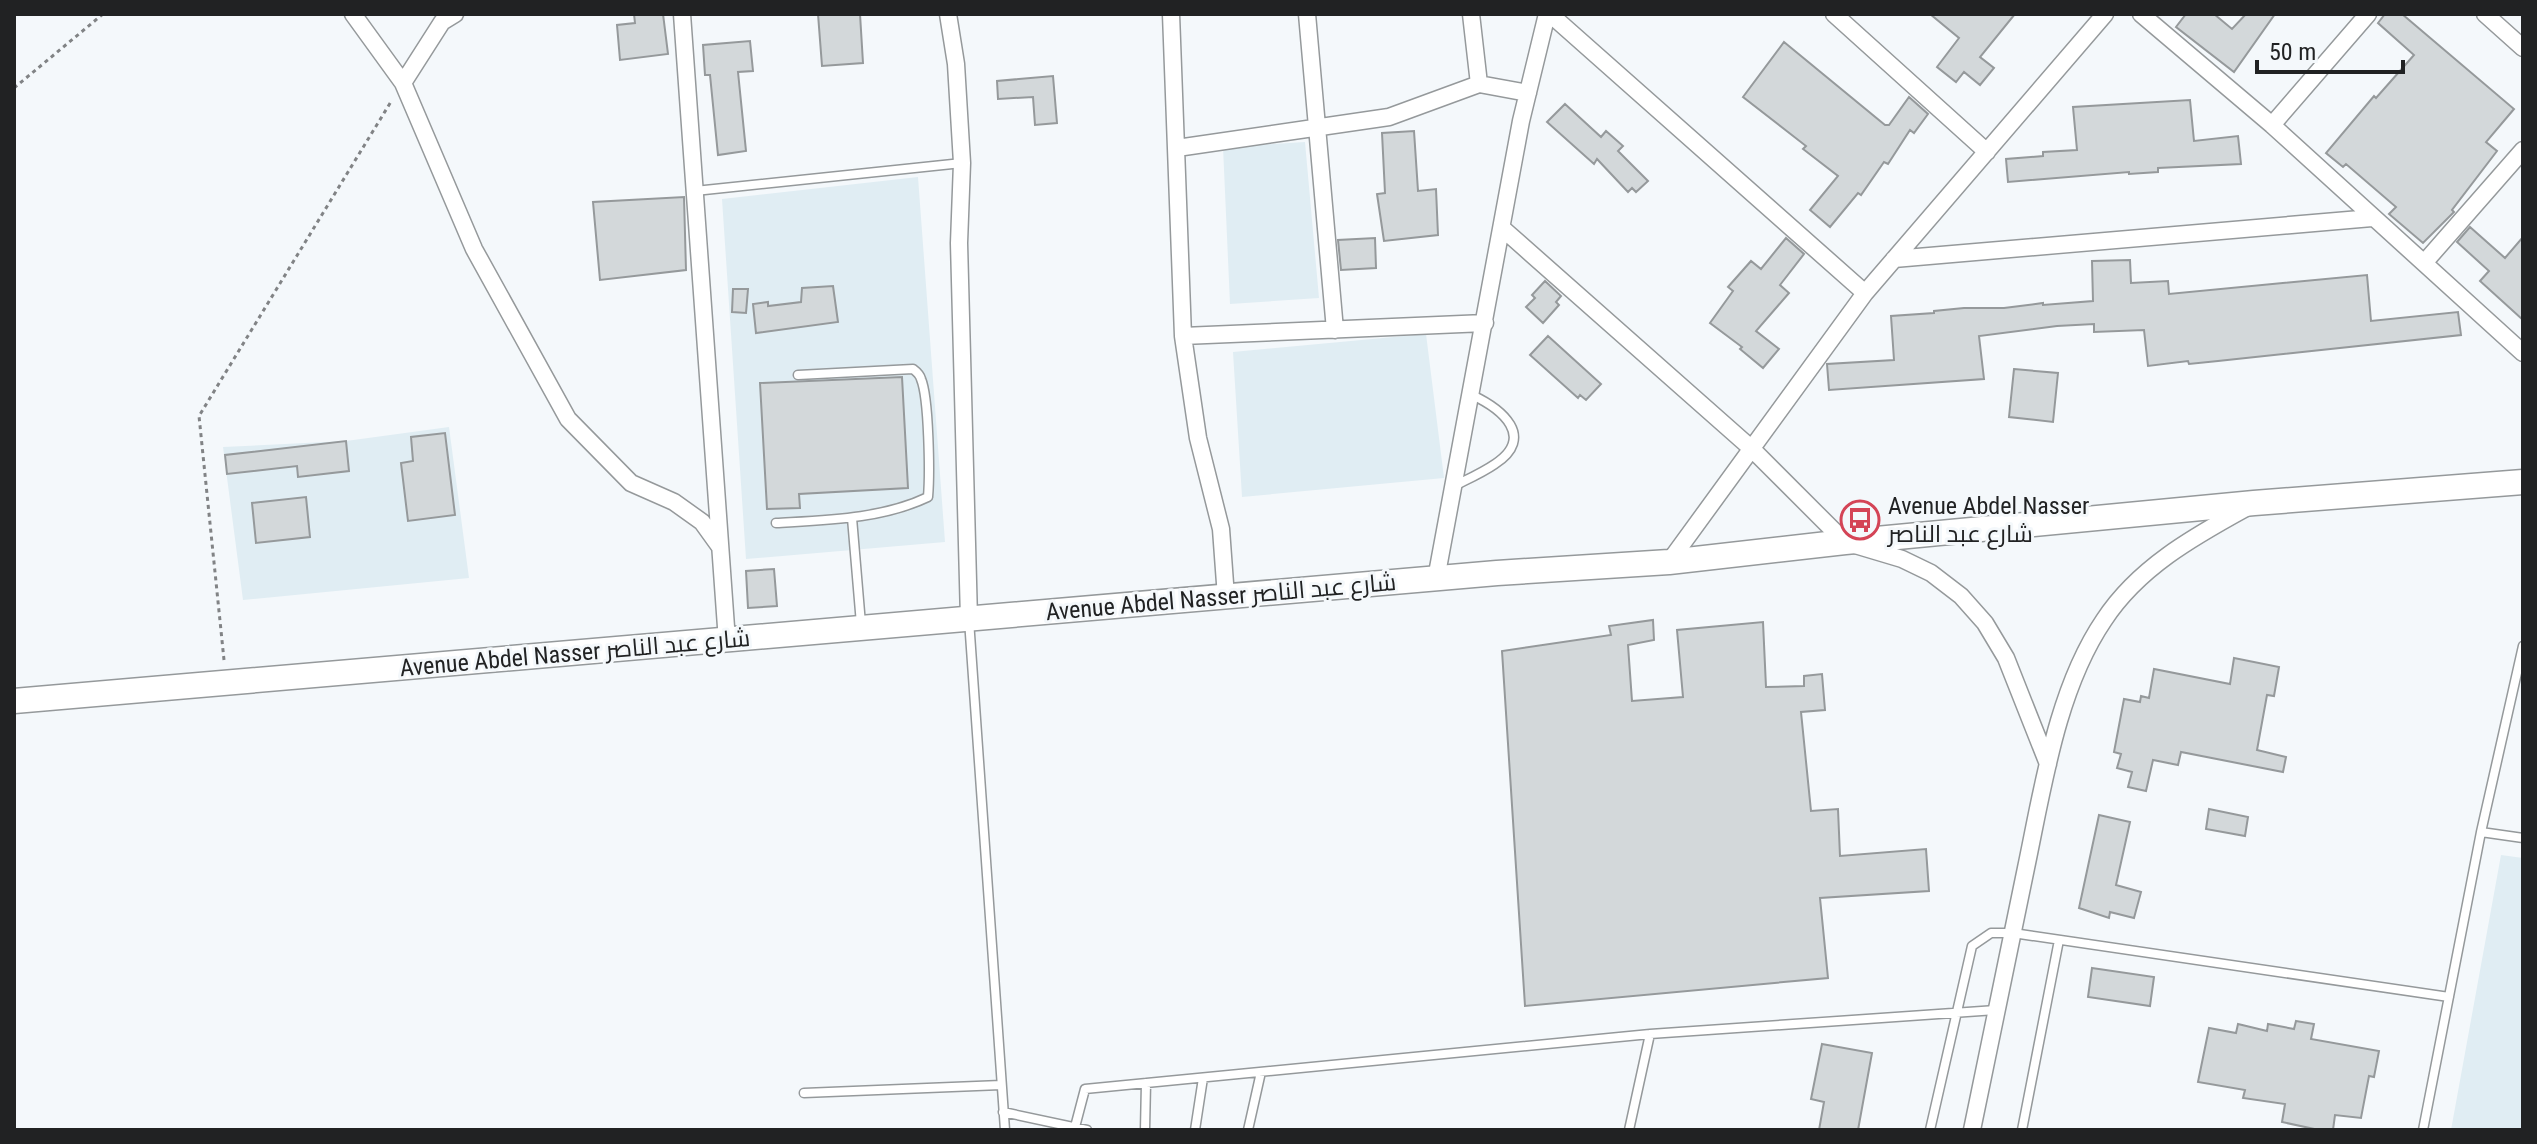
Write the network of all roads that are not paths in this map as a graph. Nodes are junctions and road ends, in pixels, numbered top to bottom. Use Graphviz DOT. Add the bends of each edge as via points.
graph roads {
  1 [pos="353,14"];
  2 [pos="455,14"];
  3 [pos="682,14"];
  4 [pos="948,14"];
  5 [pos="1171,14"];
  6 [pos="1307,14"];
  7 [pos="1471,14"];
  8 [pos="1548,14"];
  9 [pos="1834,14"];
  10 [pos="2105,14"];
  11 [pos="2141,14"];
  12 [pos="2368,14"];
  13 [pos="2485,14"];
  14 [pos="2523,48"];
  15 [pos="403,83"];
  16 [pos="1479,84"];
  17 [pos="1528,93"];
  18 [pos="2272,125"];
  19 [pos="1317,128"];
  20 [pos="1177,148"];
  21 [pos="2523,150"];
  22 [pos="1987,152"];
  23 [pos="962,163"];
  24 [pos="694,191"];
  25 [pos="2372,218"];
  26 [pos="1502,228"];
  27 [pos="1894,259"];
  28 [pos="2424,263"];
  29 [pos="1865,293"];
  30 [pos="1485,323"];
  31 [pos="1335,330"];
  32 [pos="1183,336"];
  33 [pos="2523,353"];
  34 [pos="798,375"];
  35 [pos="1472,395"];
  36 [pos="1752,449"];
  37 [pos="2523,482"];
  38 [pos="1454,486"];
  39 [pos="2254,503"];
  40 [pos="852,518"];
  41 [pos="776,523"];
  42 [pos="1845,542"];
  43 [pos="720,547"];
  44 [pos="1669,562"];
  45 [pos="1436,579"];
  46 [pos="1226,597"];
  47 [pos="969,619"];
  48 [pos="861,629"];
  49 [pos="727,641"];
  50 [pos="2523,646"];
  51 [pos="14,701"];
  52 [pos="2048,764"];
  53 [pos="2481,832"];
  54 [pos="2523,838"];
  55 [pos="2013,933"];
  56 [pos="2059,940"];
  57 [pos="2449,997"];
  58 [pos="1996,1010"];
  59 [pos="1957,1013"];
  60 [pos="1650,1034"];
  61 [pos="1261,1072"];
  62 [pos="1203,1078"];
  63 [pos="1146,1083"];
  64 [pos="1001,1085"];
  65 [pos="804,1093"];
  66 [pos="1003,1112"];
  67 [pos="1075,1127"];
  68 [pos="1005,1130"];
  69 [pos="1087,1130"];
  70 [pos="1145,1130"];
  71 [pos="1195,1130"];
  72 [pos="1248,1130"];
  73 [pos="1629,1130"];
  74 [pos="1930,1130"];
  75 [pos="1972,1130"];
  76 [pos="2022,1130"];
  77 [pos="2423,1130"];
  1 -- 15 [label="street"];
  2 -- 15 [label="street" via="442,22"];
  3 -- 24 [label="street"];
  4 -- 23 [label="street"];
  5 -- 20 [label="street"];
  6 -- 19 [label="street"];
  7 -- 16 [label="street"];
  8 -- 17 [label="street"];
  8 -- 29 [label="street"];
  9 -- 22 [label="street"];
  10 -- 22 [label="street"];
  11 -- 18 [label="street"];
  12 -- 18 [label="street"];
  13 -- 14 [label="street"];
  15 -- 43 [label="street" via="474,249 568,419 631,483 674,502 702,522"];
  16 -- 17 [label="street"];
  16 -- 19 [label="street" via="1389,117"];
  17 -- 26 [label="street"];
  18 -- 25 [label="street"];
  19 -- 20 [label="street"];
  19 -- 31 [label="street"];
  20 -- 32 [label="street"];
  21 -- 28 [label="street"];
  22 -- 27 [label="street"];
  23 -- 24 [label="lane"];
  23 -- 47 [label="street" via="959,243"];
  24 -- 43 [label="street"];
  25 -- 27 [label="street"];
  25 -- 28 [label="street"];
  26 -- 30 [label="street"];
  26 -- 36 [label="street"];
  27 -- 29 [label="street"];
  28 -- 33 [label="street"];
  29 -- 36 [label="street"];
  30 -- 31 [label="street"];
  30 -- 35 [label="street"];
  31 -- 32 [label="street"];
  32 -- 46 [label="street" via="1198,438 1221,529"];
  34 -- 40 [label="lane" via="913,369 921,376 928,497"];
  35 -- 38 [label="street"];
  35 -- 38 [label="lane" via="1501,412 1513,428 1513,441 1495,464"];
  36 -- 42 [label="street"];
  36 -- 44 [label="street"];
  37 -- 39 [label="main road, Avenue Abdel Nasser شارع عبد الناصر"];
  38 -- 45 [label="street"];
  39 -- 42 [label="main road, Avenue Abdel Nasser شارع عبد الناصر"];
  39 -- 52 [label="street" via="2159,561 2111,610 2081,663"];
  40 -- 41 [label="lane"];
  40 -- 48 [label="lane"];
  42 -- 44 [label="main road, Avenue Abdel Nasser شارع عبد الناصر"];
  42 -- 52 [label="street" via="1902,559 1961,596 2006,658"];
  43 -- 49 [label="street"];
  44 -- 45 [label="main road, Avenue Abdel Nasser شارع عبد الناصر"];
  45 -- 46 [label="main road, Avenue Abdel Nasser شارع عبد الناصر"];
  46 -- 47 [label="main road, Avenue Abdel Nasser شارع عبد الناصر"];
  47 -- 48 [label="main road, Avenue Abdel Nasser شارع عبد الناصر"];
  47 -- 64 [label="lane"];
  48 -- 49 [label="main road, Avenue Abdel Nasser شارع عبد الناصر"];
  49 -- 51 [label="main road, Avenue Abdel Nasser شارع عبد الناصر"];
  50 -- 53 [label="lane"];
  52 -- 55 [label="street"];
  53 -- 54 [label="lane"];
  53 -- 57 [label="lane"];
  55 -- 56 [label="lane"];
  55 -- 58 [label="street"];
  55 -- 59 [label="lane" via="1991,933 1972,946"];
  56 -- 57 [label="lane"];
  56 -- 76 [label="lane"];
  57 -- 77 [label="lane"];
  58 -- 59 [label="lane"];
  58 -- 75 [label="street"];
  59 -- 60 [label="lane"];
  59 -- 74 [label="lane"];
  60 -- 61 [label="lane"];
  60 -- 73 [label="lane"];
  61 -- 62 [label="lane"];
  61 -- 72 [label="lane"];
  62 -- 63 [label="lane"];
  62 -- 71 [label="lane"];
  63 -- 67 [label="lane" via="1085,1089"];
  63 -- 70 [label="lane"];
  64 -- 65 [label="lane"];
  64 -- 66 [label="lane"];
  66 -- 67 [label="lane"];
  66 -- 68 [label="lane"];
  67 -- 69 [label="lane"];
}
